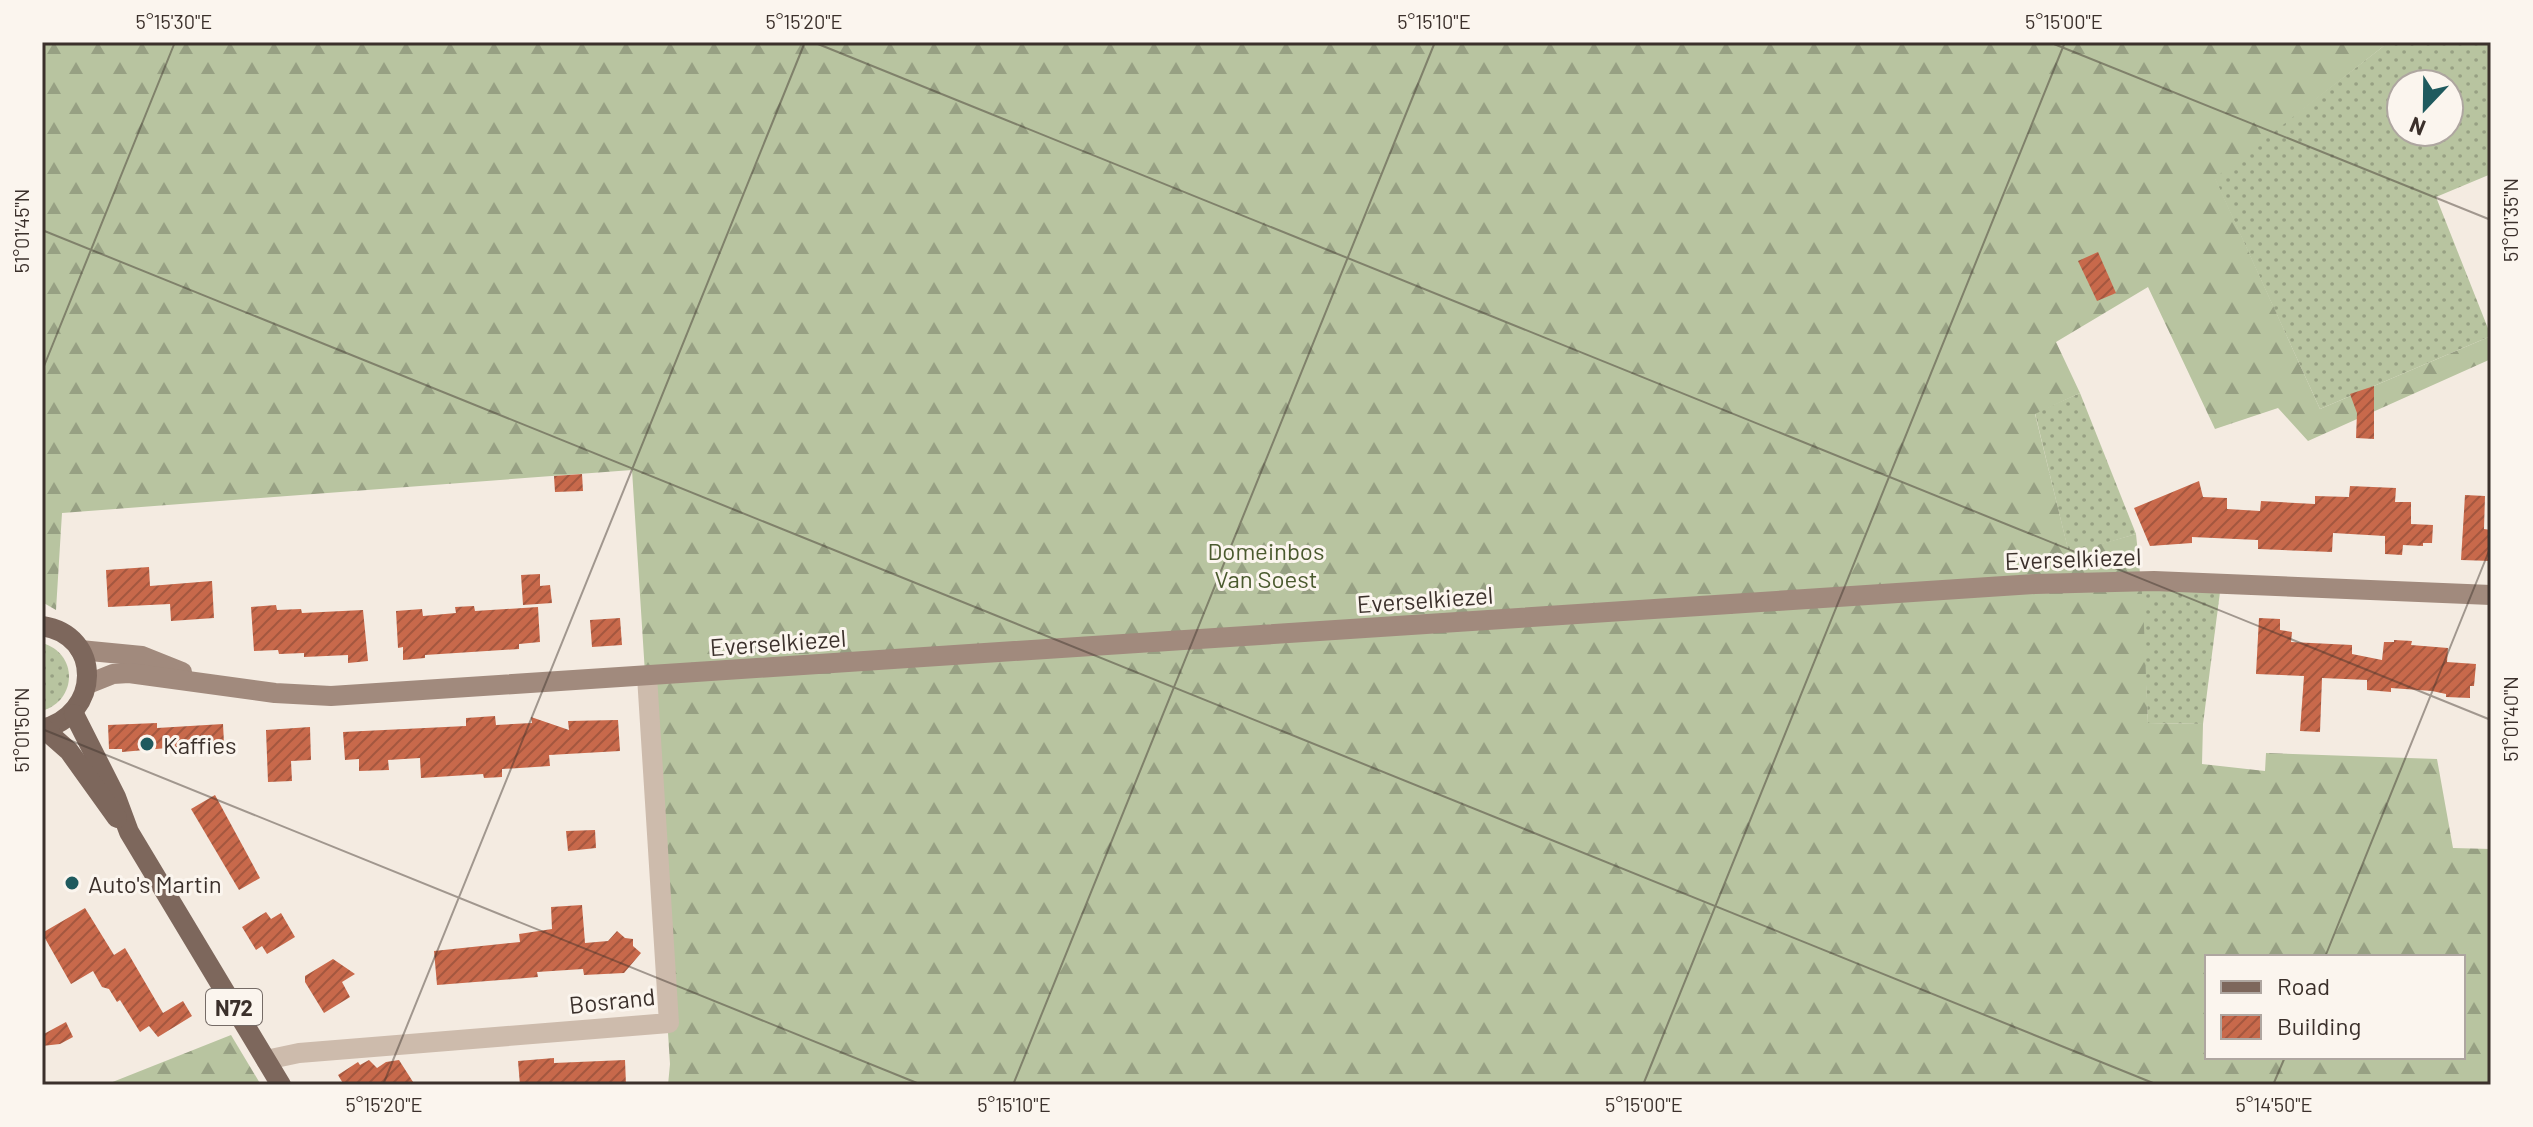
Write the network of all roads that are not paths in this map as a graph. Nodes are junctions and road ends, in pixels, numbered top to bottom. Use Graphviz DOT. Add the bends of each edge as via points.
graph roads {
  1 [pos="2491,595"];
  2 [pos="42,626"];
  3 [pos="80,650"];
  4 [pos="647,676"];
  5 [pos="88,684"];
  6 [pos="220,686"];
  7 [pos="74,714"];
  8 [pos="43,729"];
  9 [pos="129,832"];
  10 [pos="266,1060"];
  11 [pos="281,1085"];
  1 -- 4 [label="street, Everselkiezel" via="2154,581 2035,584"];
  2 -- 3 [label="main road" via="65,634"];
  3 -- 5 [label="main road"];
  3 -- 6 [label="street, Everselkiezel" via="142,656"];
  4 -- 6 [label="street, Everselkiezel" via="331,696"];
  4 -- 10 [label="street, Bosrand" via="669,1023"];
  5 -- 6 [label="street, Everselkiezel" via="129,673"];
  5 -- 7 [label="main road"];
  7 -- 8 [label="main road"];
  7 -- 9 [label="main road, N72"];
  8 -- 9 [label="main road, N72" via="69,751"];
  9 -- 10 [label="main road, N72"];
  10 -- 11 [label="main road, N72"];
}
